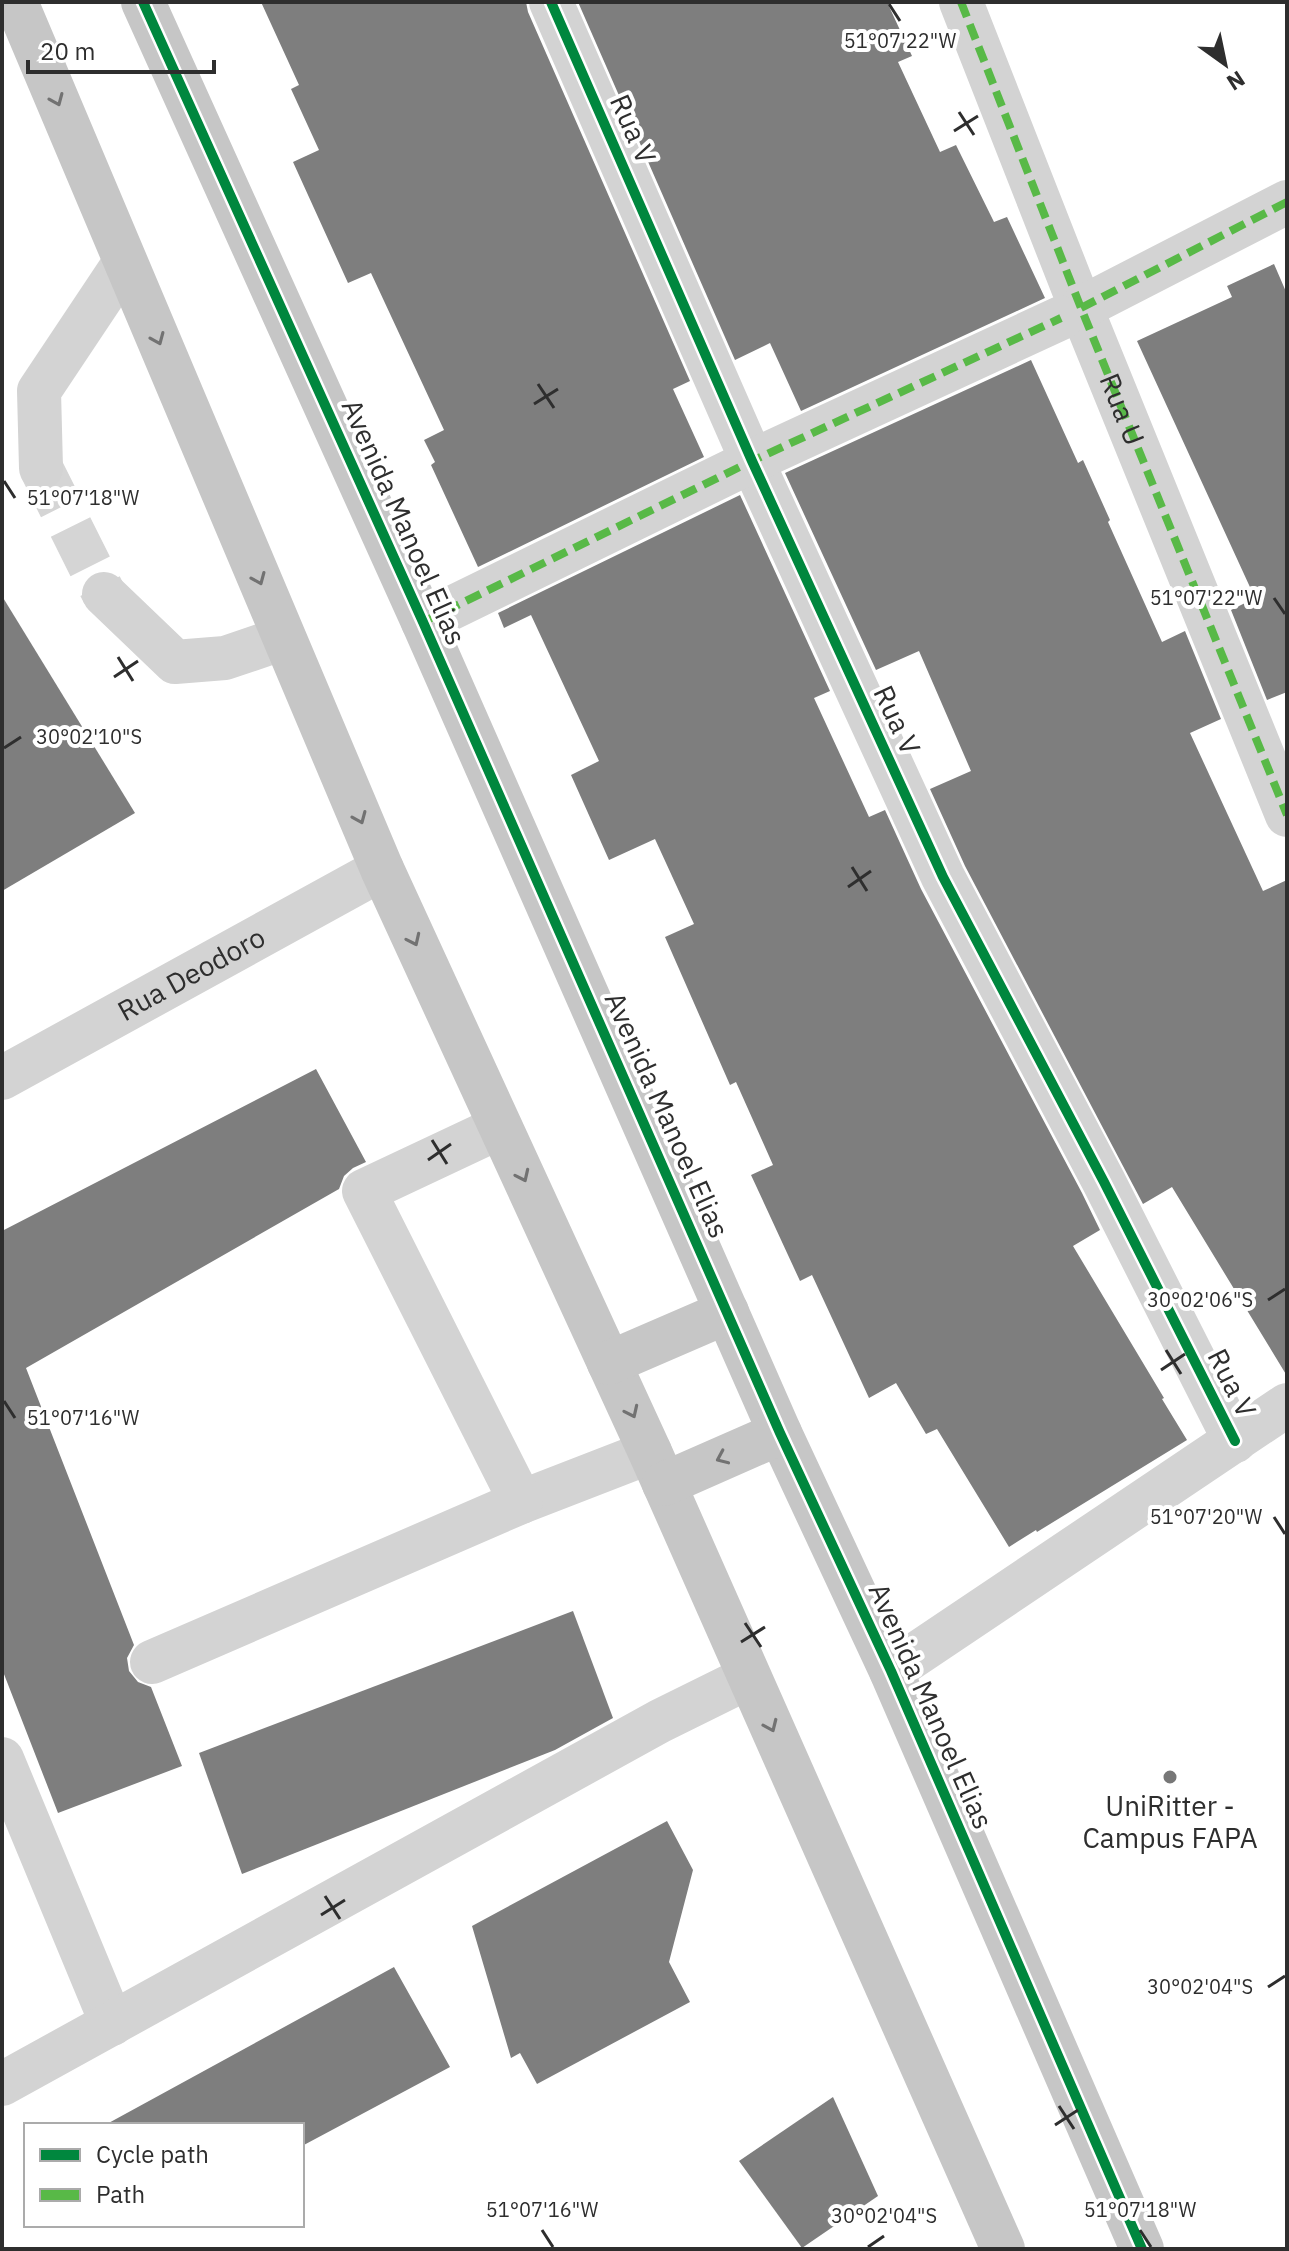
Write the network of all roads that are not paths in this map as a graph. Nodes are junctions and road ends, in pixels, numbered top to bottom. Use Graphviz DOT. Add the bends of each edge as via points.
graph roads {
  1 [pos="16,2"];
  2 [pos="143,2"];
  3 [pos="551,2"];
  4 [pos="961,2"];
  5 [pos="1287,202"];
  6 [pos="125,262"];
  7 [pos="1071,313"];
  8 [pos="752,461"];
  9 [pos="41,468"];
  10 [pos="104,594"];
  11 [pos="423,622"];
  12 [pos="284,638"];
  13 [pos="1287,815"];
  14 [pos="382,869"];
  15 [pos="2,1078"];
  16 [pos="500,1127"];
  17 [pos="727,1312"];
  18 [pos="609,1363"];
  19 [pos="1287,1405"];
  20 [pos="780,1433"];
  21 [pos="1235,1441"];
  22 [pos="657,1468"];
  23 [pos="521,1502"];
  24 [pos="152,1662"];
  25 [pos="891,1671"];
  26 [pos="749,1677"];
  27 [pos="2,1759"];
  28 [pos="112,2024"];
  29 [pos="2,2084"];
  30 [pos="1003,2249"];
  31 [pos="1142,2249"];
  1 -- 6 [label="main road, one-way"];
  2 -- 11 [label="main road, Avenida Manoel Elias"];
  3 -- 8 [label="street, Rua V"];
  4 -- 7 [label="street, Rua U"];
  5 -- 7 [label="street"];
  6 -- 9 [label="street" via="39,391"];
  6 -- 12 [label="main road, one-way"];
  7 -- 8 [label="street"];
  7 -- 13 [label="street, Rua U"];
  8 -- 11 [label="street"];
  8 -- 21 [label="street, Rua V" via="943,877"];
  10 -- 12 [label="street" via="175,662 225,658"];
  11 -- 17 [label="main road, Avenida Manoel Elias"];
  12 -- 14 [label="main road, one-way"];
  14 -- 15 [label="street, Rua Deodoro"];
  14 -- 16 [label="main road, one-way"];
  16 -- 18 [label="main road, one-way"];
  16 -- 23 [label="street" via="364,1191"];
  17 -- 18 [label="main road"];
  17 -- 20 [label="main road, Avenida Manoel Elias"];
  18 -- 22 [label="main road, one-way"];
  19 -- 21 [label="street"];
  20 -- 22 [label="main road, one-way"];
  20 -- 25 [label="main road, Avenida Manoel Elias"];
  21 -- 25 [label="street"];
  22 -- 23 [label="street"];
  22 -- 26 [label="main road"];
  23 -- 24 [label="street"];
  25 -- 31 [label="main road, Avenida Manoel Elias"];
  26 -- 28 [label="street"];
  26 -- 30 [label="main road, one-way"];
  27 -- 28 [label="street"];
  28 -- 29 [label="street"];
}
